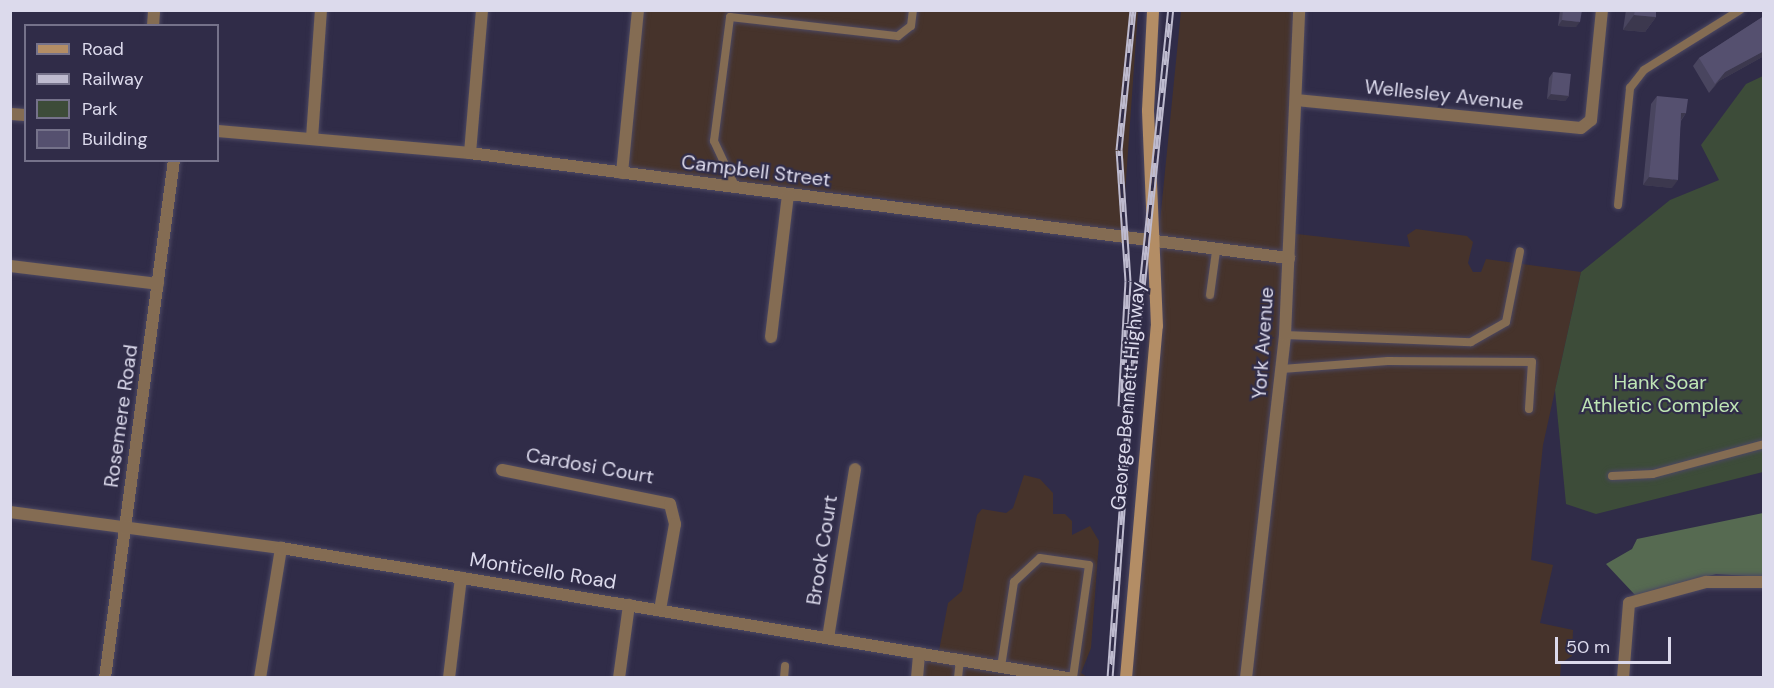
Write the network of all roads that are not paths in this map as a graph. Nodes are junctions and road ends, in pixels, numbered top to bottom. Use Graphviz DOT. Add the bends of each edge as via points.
graph roads {
  1 [pos="321,10"];
  2 [pos="482,10"];
  3 [pos="638,10"];
  4 [pos="913,10"];
  5 [pos="1154,10"];
  6 [pos="1299,10"];
  7 [pos="1602,10"];
  8 [pos="1740,10"];
  9 [pos="1296,100"];
  10 [pos="219,131"];
  11 [pos="312,138"];
  12 [pos="470,153"];
  13 [pos="174,162"];
  14 [pos="622,174"];
  15 [pos="736,188"];
  16 [pos="788,195"];
  17 [pos="1618,205"];
  18 [pos="1156,243"];
  19 [pos="1216,251"];
  20 [pos="1520,251"];
  21 [pos="1289,258"];
  22 [pos="10,266"];
  23 [pos="158,284"];
  24 [pos="1210,295"];
  25 [pos="1285,335"];
  26 [pos="771,337"];
  27 [pos="1282,369"];
  28 [pos="1529,409"];
  29 [pos="1764,444"];
  30 [pos="855,469"];
  31 [pos="502,470"];
  32 [pos="1612,476"];
  33 [pos="10,512"];
  34 [pos="126,527"];
  35 [pos="281,549"];
  36 [pos="461,578"];
  37 [pos="1764,582"];
  38 [pos="629,604"];
  39 [pos="660,610"];
  40 [pos="828,638"];
  41 [pos="919,653"];
  42 [pos="960,660"];
  43 [pos="785,666"];
  44 [pos="1001,666"];
  45 [pos="1066,677"];
  46 [pos="105,678"];
  47 [pos="260,678"];
  48 [pos="449,678"];
  49 [pos="619,678"];
  50 [pos="784,678"];
  51 [pos="916,678"];
  52 [pos="958,678"];
  53 [pos="1126,678"];
  54 [pos="1246,678"];
  55 [pos="1623,678"];
  1 -- 11 [label="street"];
  2 -- 12 [label="street"];
  3 -- 14 [label="street"];
  4 -- 15 [label="lane" via="910,26 898,36 730,17 714,141"];
  5 -- 18 [label="main road, George Bennett Highway" via="1148,110"];
  6 -- 9 [label="street, York Avenue"];
  7 -- 9 [label="street, Wellesley Avenue" via="1587,125 1573,128"];
  8 -- 17 [label="lane" via="1644,70 1630,88"];
  9 -- 21 [label="street, York Avenue"];
  10 -- 11 [label="street, Campbell Street"];
  11 -- 12 [label="street, Campbell Street"];
  12 -- 14 [label="street, Campbell Street"];
  13 -- 23 [label="street, Rosemere Road"];
  14 -- 15 [label="street, Campbell Street"];
  15 -- 16 [label="street, Campbell Street"];
  16 -- 18 [label="street, Campbell Street"];
  16 -- 26 [label="street"];
  18 -- 19 [label="street, Campbell Street"];
  18 -- 53 [label="main road, George Bennett Highway" via="1155,346"];
  19 -- 21 [label="street, Campbell Street"];
  19 -- 24 [label="lane"];
  20 -- 25 [label="lane" via="1506,322 1471,342"];
  21 -- 25 [label="street, York Avenue"];
  22 -- 23 [label="street"];
  23 -- 34 [label="street, Rosemere Road"];
  25 -- 27 [label="street, York Avenue"];
  27 -- 28 [label="lane" via="1389,361 1533,362"];
  27 -- 54 [label="street, York Avenue"];
  29 -- 32 [label="lane" via="1653,474"];
  30 -- 40 [label="street, Brook Court"];
  31 -- 39 [label="street, Cardosi Court" via="670,504 675,524"];
  33 -- 34 [label="street, Monticello Road"];
  34 -- 35 [label="street, Monticello Road"];
  34 -- 46 [label="street, Rosemere Road"];
  35 -- 36 [label="street, Monticello Road"];
  35 -- 47 [label="street"];
  36 -- 38 [label="street, Monticello Road"];
  36 -- 48 [label="street"];
  37 -- 55 [label="street" via="1706,582 1629,603"];
  38 -- 39 [label="street, Monticello Road"];
  38 -- 49 [label="street"];
  39 -- 40 [label="street, Monticello Road"];
  40 -- 41 [label="street, Monticello Road"];
  41 -- 42 [label="street, Monticello Road"];
  41 -- 51 [label="street"];
  42 -- 44 [label="street, Monticello Road"];
  42 -- 52 [label="lane"];
  43 -- 50 [label="lane"];
  44 -- 45 [label="street, Monticello Road"];
  44 -- 45 [label="lane" via="1014,582 1040,558 1089,565"];
}
